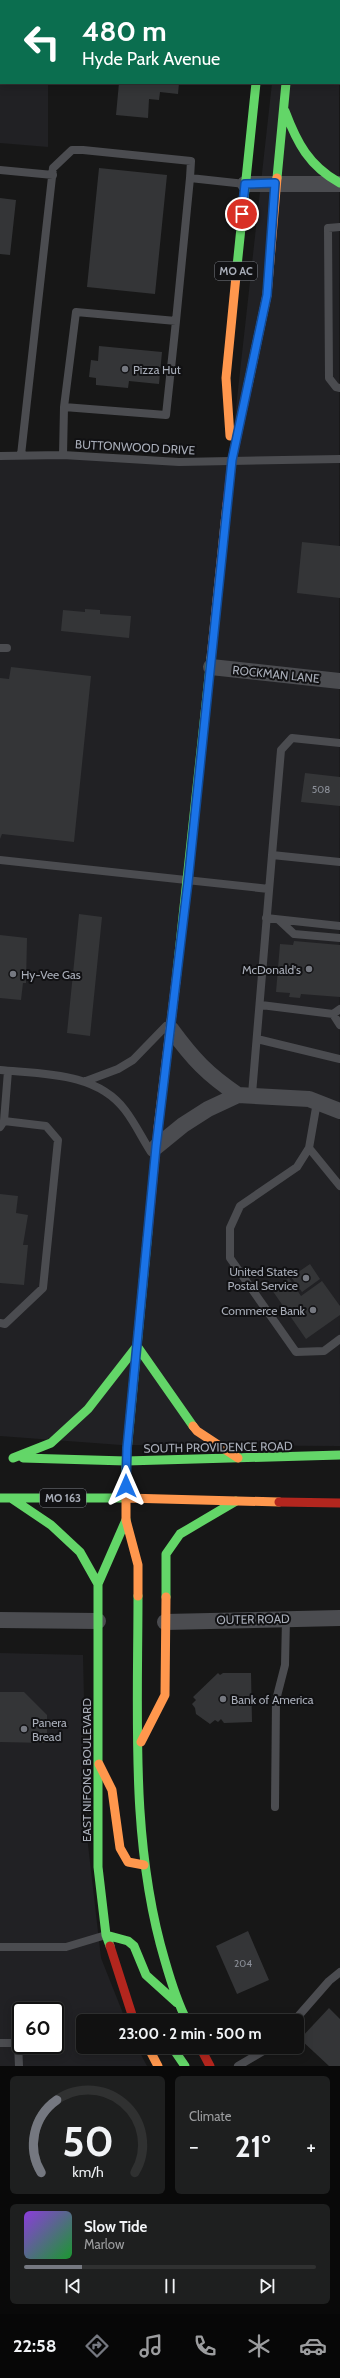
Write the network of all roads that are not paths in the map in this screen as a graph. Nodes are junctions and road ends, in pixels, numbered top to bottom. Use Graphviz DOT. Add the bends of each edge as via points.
graph roads {
  1 [pos="256,84"];
  2 [pos="286,84"];
  3 [pos="283,107"];
  4 [pos="0,170"];
  5 [pos="52,175"];
  6 [pos="190,178"];
  7 [pos="275,183"];
  8 [pos="340,183"];
  9 [pos="245,184"];
  10 [pos="340,227"];
  11 [pos="176,321"];
  12 [pos="340,388"];
  13 [pos="64,407"];
  14 [pos="63,455"];
  15 [pos="0,456"];
  16 [pos="22,456"];
  17 [pos="340,459"];
  18 [pos="232,460"];
  19 [pos="211,667"];
  20 [pos="340,681"];
  21 [pos="340,743"];
  22 [pos="272,855"];
  23 [pos="0,860"];
  24 [pos="340,862"];
  25 [pos="188,882"];
  26 [pos="269,889"];
  27 [pos="266,918"];
  28 [pos="279,920"];
  29 [pos="340,926"];
  30 [pos="340,938"];
  31 [pos="260,1005"];
  32 [pos="340,1009"];
  33 [pos="333,1014"];
  34 [pos="171,1024"];
  35 [pos="340,1025"];
  36 [pos="256,1039"];
  37 [pos="340,1059"];
  38 [pos="4,1070"];
  39 [pos="86,1081"];
  40 [pos="245,1094"];
  41 [pos="317,1102"];
  42 [pos="340,1111"];
  43 [pos="2,1124"];
  44 [pos="309,1148"];
  45 [pos="156,1153"];
  46 [pos="340,1186"];
  47 [pos="0,1323"];
  48 [pos="340,1339"];
  49 [pos="137,1346"];
  50 [pos="340,1456"];
  51 [pos="0,1458"];
  52 [pos="13,1458"];
  53 [pos="238,1458"];
  54 [pos="126,1461"];
  55 [pos="0,1498"];
  56 [pos="11,1498"];
  57 [pos="126,1498"];
  58 [pos="238,1501"];
  59 [pos="340,1503"];
  60 [pos="126,1520"];
  61 [pos="98,1584"];
  62 [pos="340,1618"];
  63 [pos="286,1619"];
  64 [pos="0,1620"];
  65 [pos="98,1621"];
  66 [pos="165,1622"];
  67 [pos="138,1747"];
  68 [pos="97,1760"];
  69 [pos="274,1807"];
  70 [pos="144,1865"];
  71 [pos="106,1935"];
  72 [pos="0,1947"];
  73 [pos="340,1972"];
  74 [pos="178,2004"];
  75 [pos="131,2014"];
  76 [pos="183,2014"];
  77 [pos="300,2014"];
  78 [pos="0,2043"];
  79 [pos="152,2054"];
  80 [pos="177,2054"];
  81 [pos="204,2054"];
  82 [pos="258,2054"];
  83 [pos="19,2066"];
  84 [pos="158,2066"];
  85 [pos="185,2066"];
  86 [pos="210,2066"];
  87 [pos="238,2066"];
  1 -- 9 [label="main road, EAST NIFONG BOULEVARD / MO AC"];
  2 -- 3 [label="main road, EAST NIFONG BOULEVARD / MO AC"];
  3 -- 7 [label="main road, EAST NIFONG BOULEVARD / MO AC"];
  3 -- 8 [label="main road" via="303,154 324,175"];
  4 -- 5 [label="lane"];
  5 -- 6 [label="lane" via="53,168 72,150 83,150 191,161"];
  5 -- 16 [label="lane"];
  6 -- 9 [label="lane"];
  6 -- 11 [label="lane"];
  7 -- 8 [label="street"];
  7 -- 9 [label="street"];
  7 -- 18 [label="main road, EAST NIFONG BOULEVARD / MO AC" via="267,295"];
  9 -- 18 [label="main road, EAST NIFONG BOULEVARD / MO AC" via="226,378"];
  10 -- 12 [label="lane" via="328,228 328,235 329,378"];
  11 -- 13 [label="lane" via="76,312"];
  11 -- 13 [label="lane" via="166,415"];
  13 -- 14 [label="lane"];
  14 -- 16 [label="lane, BUTTONWOOD DRIVE"];
  14 -- 18 [label="lane, BUTTONWOOD DRIVE" via="179,462"];
  15 -- 16 [label="lane, BUTTONWOOD DRIVE"];
  17 -- 18 [label="lane, BUTTONWOOD DRIVE"];
  18 -- 19 [label="main road, EAST NIFONG BOULEVARD / MO AC"];
  19 -- 20 [label="street, ROCKMAN LANE"];
  19 -- 25 [label="main road, EAST NIFONG BOULEVARD / MO AC"];
  21 -- 22 [label="lane" via="292,738 281,750"];
  22 -- 24 [label="lane"];
  22 -- 26 [label="lane"];
  23 -- 25 [label="lane"];
  25 -- 26 [label="lane"];
  25 -- 34 [label="main road, EAST NIFONG BOULEVARD / MO AC"];
  26 -- 27 [label="lane"];
  27 -- 28 [label="lane"];
  27 -- 31 [label="lane"];
  28 -- 29 [label="lane"];
  28 -- 30 [label="lane" via="294,934"];
  31 -- 33 [label="lane"];
  31 -- 36 [label="lane"];
  32 -- 33 [label="lane"];
  33 -- 35 [label="lane"];
  34 -- 39 [label="lane" via="133,1060 118,1069"];
  34 -- 40 [label="street" via="196,1062 213,1078"];
  34 -- 45 [label="main road, EAST NIFONG BOULEVARD / MO AC"];
  36 -- 37 [label="lane"];
  36 -- 40 [label="lane"];
  38 -- 39 [label="lane" via="51,1074"];
  38 -- 43 [label="lane"];
  39 -- 45 [label="lane" via="124,1109"];
  40 -- 41 [label="street" via="309,1099"];
  40 -- 45 [label="street" via="208,1109 183,1125"];
  41 -- 42 [label="street"];
  41 -- 44 [label="lane"];
  43 -- 47 [label="lane" via="46,1126 58,1140 43,1288 5,1324"];
  44 -- 46 [label="lane"];
  44 -- 48 [label="lane" via="298,1167 240,1206 230,1228 230,1258 296,1352 324,1351"];
  45 -- 49 [label="main road, EAST NIFONG BOULEVARD / MO AC"];
  49 -- 52 [label="main road" via="88,1409 51,1443"];
  49 -- 53 [label="main road" via="197,1431"];
  49 -- 54 [label="main road, EAST NIFONG BOULEVARD / MO AC"];
  50 -- 53 [label="main road, SOUTH PROVIDENCE ROAD"];
  51 -- 52 [label="main road, SOUTH PROVIDENCE ROAD"];
  52 -- 54 [label="main road, SOUTH PROVIDENCE ROAD"];
  53 -- 54 [label="main road, SOUTH PROVIDENCE ROAD"];
  54 -- 57 [label="main road, EAST NIFONG BOULEVARD / MO AC"];
  55 -- 56 [label="main road, MO 163"];
  56 -- 57 [label="main road, MO 163"];
  56 -- 61 [label="main road" via="51,1525 80,1552"];
  57 -- 58 [label="main road, MO 163"];
  57 -- 60 [label="main road, EAST NIFONG BOULEVARD"];
  58 -- 59 [label="main road, MO 163"];
  58 -- 66 [label="main road" via="180,1534 166,1554"];
  60 -- 61 [label="main road, EAST NIFONG BOULEVARD"];
  60 -- 67 [label="main road, EAST NIFONG BOULEVARD" via="138,1565"];
  61 -- 65 [label="main road, EAST NIFONG BOULEVARD"];
  62 -- 63 [label="street, OUTER ROAD"];
  63 -- 66 [label="street, OUTER ROAD"];
  63 -- 69 [label="lane" via="285,1665 276,1700"];
  64 -- 65 [label="street"];
  65 -- 68 [label="main road, EAST NIFONG BOULEVARD"];
  66 -- 67 [label="main road" via="165,1695"];
  67 -- 70 [label="main road, EAST NIFONG BOULEVARD"];
  68 -- 70 [label="main road" via="112,1790 120,1848 124,1857 128,1862"];
  68 -- 71 [label="main road, EAST NIFONG BOULEVARD" via="98,1867"];
  70 -- 74 [label="main road, EAST NIFONG BOULEVARD" via="155,1928"];
  71 -- 72 [label="lane" via="66,1947"];
  71 -- 74 [label="main road" via="128,1941 134,1946 146,1975"];
  71 -- 75 [label="main road, EAST NIFONG BOULEVARD"];
  73 -- 77 [label="lane"];
  74 -- 76 [label="main road, EAST NIFONG BOULEVARD"];
  78 -- 83 [label="lane" via="18,2043"];
  79 -- 84 [label="main road"];
  80 -- 85 [label="main road"];
  81 -- 86 [label="main road"];
  82 -- 87 [label="lane"];
}
